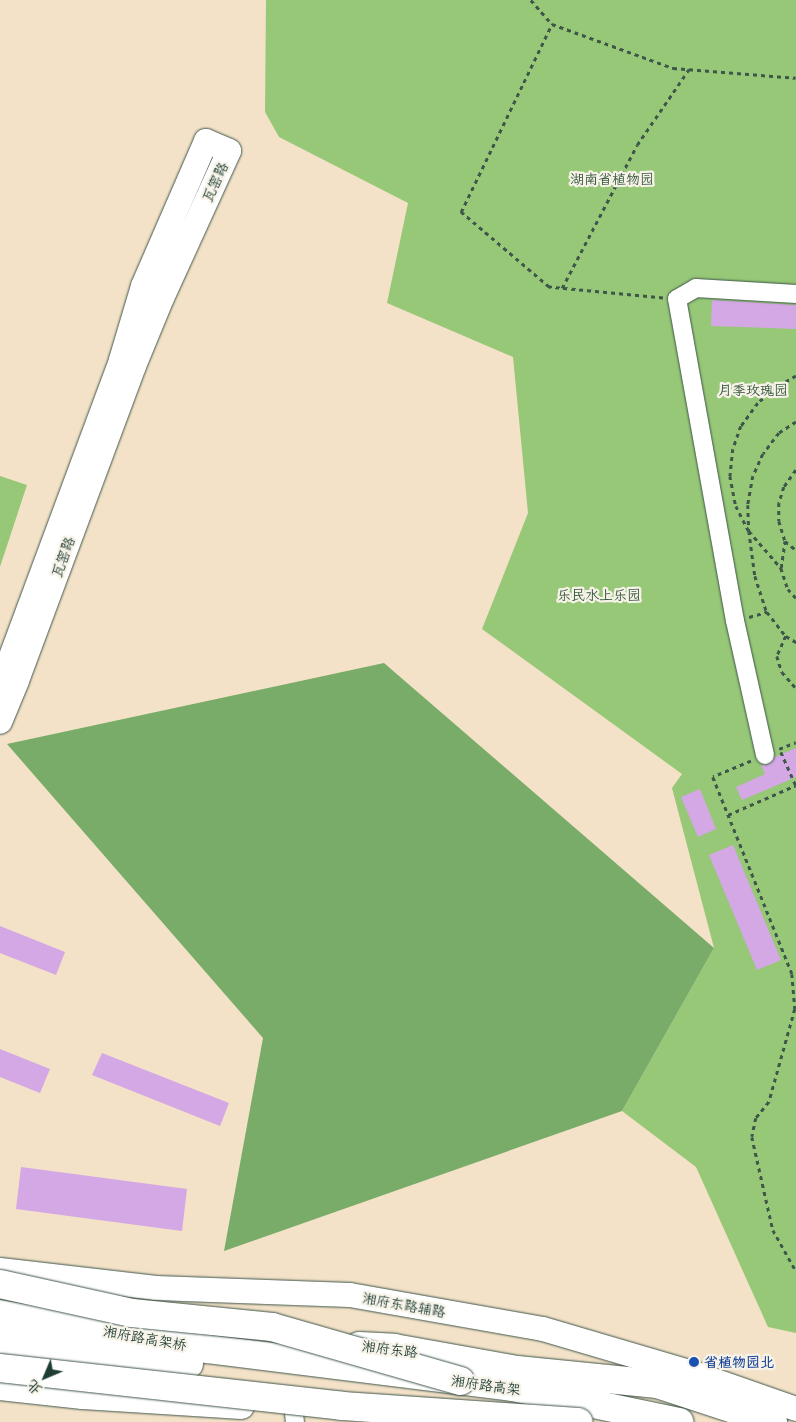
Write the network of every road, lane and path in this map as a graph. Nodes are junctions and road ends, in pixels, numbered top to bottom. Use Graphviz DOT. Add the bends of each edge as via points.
graph roads {
  1 [pos="531,0"];
  2 [pos="552,24"];
  3 [pos="689,69"];
  4 [pos="796,78"];
  5 [pos="561,288"];
  6 [pos="796,294"];
  7 [pos="677,299"];
  8 [pos="796,376"];
  9 [pos="796,422"];
  10 [pos="796,470"];
  11 [pos="749,532"];
  12 [pos="785,541"];
  13 [pos="796,550"];
  14 [pos="781,568"];
  15 [pos="796,598"];
  16 [pos="786,636"];
  17 [pos="796,642"];
  18 [pos="0,686"];
  19 [pos="796,688"];
  20 [pos="0,722"];
  21 [pos="796,742"];
  22 [pos="773,752"];
  23 [pos="796,785"];
  24 [pos="728,815"];
  25 [pos="0,1270"];
  26 [pos="796,1271"];
  27 [pos="0,1284"];
  28 [pos="0,1304"];
  29 [pos="0,1314"];
  30 [pos="0,1340"];
  31 [pos="0,1354"];
  32 [pos="0,1368"];
  33 [pos="287,1368"];
  34 [pos="460,1381"];
  35 [pos="0,1388"];
  36 [pos="244,1407"];
  37 [pos="796,1409"];
  38 [pos="295,1417"];
  39 [pos="379,1422"];
  40 [pos="578,1422"];
  41 [pos="584,1422"];
  42 [pos="679,1422"];
  43 [pos="774,1422"];
  1 -- 2 [label="path"];
  2 -- 3 [label="path" via="674,68"];
  2 -- 5 [label="path" via="461,212 549,287"];
  3 -- 4 [label="path"];
  3 -- 5 [label="path" via="637,145"];
  5 -- 7 [label="path"];
  6 -- 7 [label="street" via="696,288"];
  7 -- 22 [label="street" via="735,621"];
  8 -- 11 [label="path" via="758,402 741,426 733,449 730,476 736,506"];
  9 -- 11 [label="path" via="779,433 763,454 753,476 748,505"];
  10 -- 12 [label="path" via="784,487 779,503 779,521"];
  11 -- 14 [label="path"];
  11 -- 16 [label="path" via="755,576 767,612"];
  12 -- 13 [label="path"];
  12 -- 14 [label="path"];
  14 -- 15 [label="path" via="788,589"];
  16 -- 17 [label="path"];
  16 -- 19 [label="path" via="777,656 782,672"];
  18 -- 20 [label="main road, 瓦窑路" via="121,360 143,286 206,141 229,151 141,350"];
  21 -- 22 [label="path"];
  22 -- 23 [label="path"];
  22 -- 24 [label="path" via="712,777"];
  23 -- 24 [label="path"];
  24 -- 26 [label="path" via="792,974 795,1009 769,1102 756,1118 752,1137 773,1230"];
  25 -- 37 [label="main road, 湘府东路辅路" via="156,1288 369,1298 543,1329 698,1375"];
  27 -- 34 [label="main road, bridge" via="132,1312 272,1327"];
  28 -- 43 [label="main road, 湘府东路" via="120,1323 272,1340 394,1348 517,1370 657,1384"];
  29 -- 33 [label="main road, 湘府路高架桥" via="208,1349"];
  30 -- 33 [label="main road, 湘府路高架桥"];
  31 -- 36 [label="main road" via="187,1380"];
  32 -- 40 [label="main road, bridge" via="342,1406"];
  33 -- 34 [label="main road, 湘府路高架, bridge"];
  33 -- 41 [label="main road, 湘府路高架, bridge" via="461,1397"];
  34 -- 42 [label="main road, 湘府路高架" via="512,1388"];
  35 -- 36 [label="main road" via="83,1397"];
  36 -- 38 [label="main road"];
  38 -- 39 [label="main road"];
}
